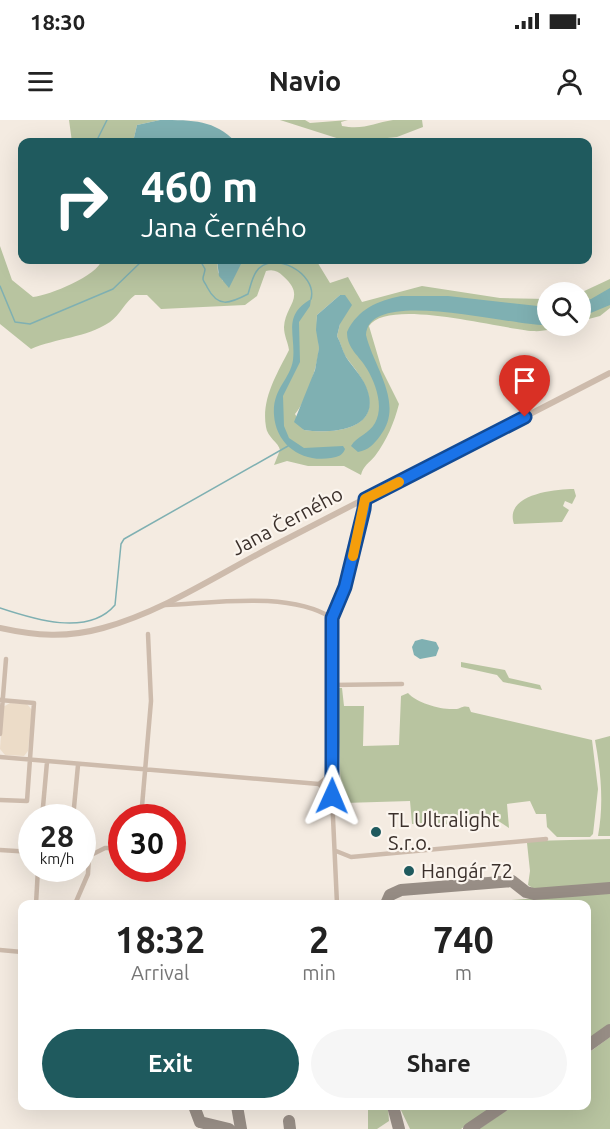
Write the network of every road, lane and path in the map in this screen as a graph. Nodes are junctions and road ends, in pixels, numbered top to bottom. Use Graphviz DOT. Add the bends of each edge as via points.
graph roads {
  1 [pos="610,374"];
  2 [pos="365,499"];
  3 [pos="159,605"];
  4 [pos="332,618"];
  5 [pos="0,628"];
  6 [pos="148,634"];
  7 [pos="6,659"];
  8 [pos="402,684"];
  9 [pos="332,685"];
  10 [pos="1,701"];
  11 [pos="0,734"];
  12 [pos="0,757"];
  13 [pos="31,760"];
  14 [pos="47,762"];
  15 [pos="78,765"];
  16 [pos="146,771"];
  17 [pos="332,773"];
  18 [pos="319,784"];
  19 [pos="332,796"];
  20 [pos="0,800"];
  21 [pos="43,804"];
  22 [pos="74,804"];
  23 [pos="142,804"];
  24 [pos="546,840"];
  25 [pos="108,848"];
  26 [pos="0,850"];
  27 [pos="18,851"];
  28 [pos="336,851"];
  29 [pos="37,882"];
  30 [pos="36,900"];
  31 [pos="77,900"];
  32 [pos="337,900"];
  33 [pos="0,950"];
  34 [pos="18,952"];
  1 -- 2 [label="street, Jana Černého"];
  2 -- 3 [label="street, Jana Černého"];
  2 -- 4 [label="street" via="345,587"];
  3 -- 4 [label="street" via="254,601 318,609"];
  3 -- 5 [label="street, Jana Černého" via="117,624 71,634 40,636"];
  4 -- 9 [label="street"];
  6 -- 16 [label="street" via="151,701"];
  7 -- 10 [label="street"];
  8 -- 9 [label="street"];
  9 -- 17 [label="street"];
  10 -- 11 [label="street"];
  10 -- 13 [label="street" via="34,703"];
  12 -- 13 [label="street"];
  13 -- 14 [label="street"];
  13 -- 20 [label="street" via="27,801"];
  14 -- 15 [label="street"];
  14 -- 21 [label="street"];
  15 -- 16 [label="street"];
  15 -- 22 [label="street"];
  16 -- 18 [label="street"];
  16 -- 23 [label="street"];
  17 -- 18 [label="street"];
  17 -- 19 [label="street"];
  18 -- 19 [label="street"];
  19 -- 28 [label="street"];
  24 -- 28 [label="street" via="351,857"];
  25 -- 31 [label="street" via="89,856 88,874"];
  26 -- 27 [label="street"];
  28 -- 32 [label="street"];
  29 -- 30 [label="street"];
  33 -- 34 [label="street"];
}
